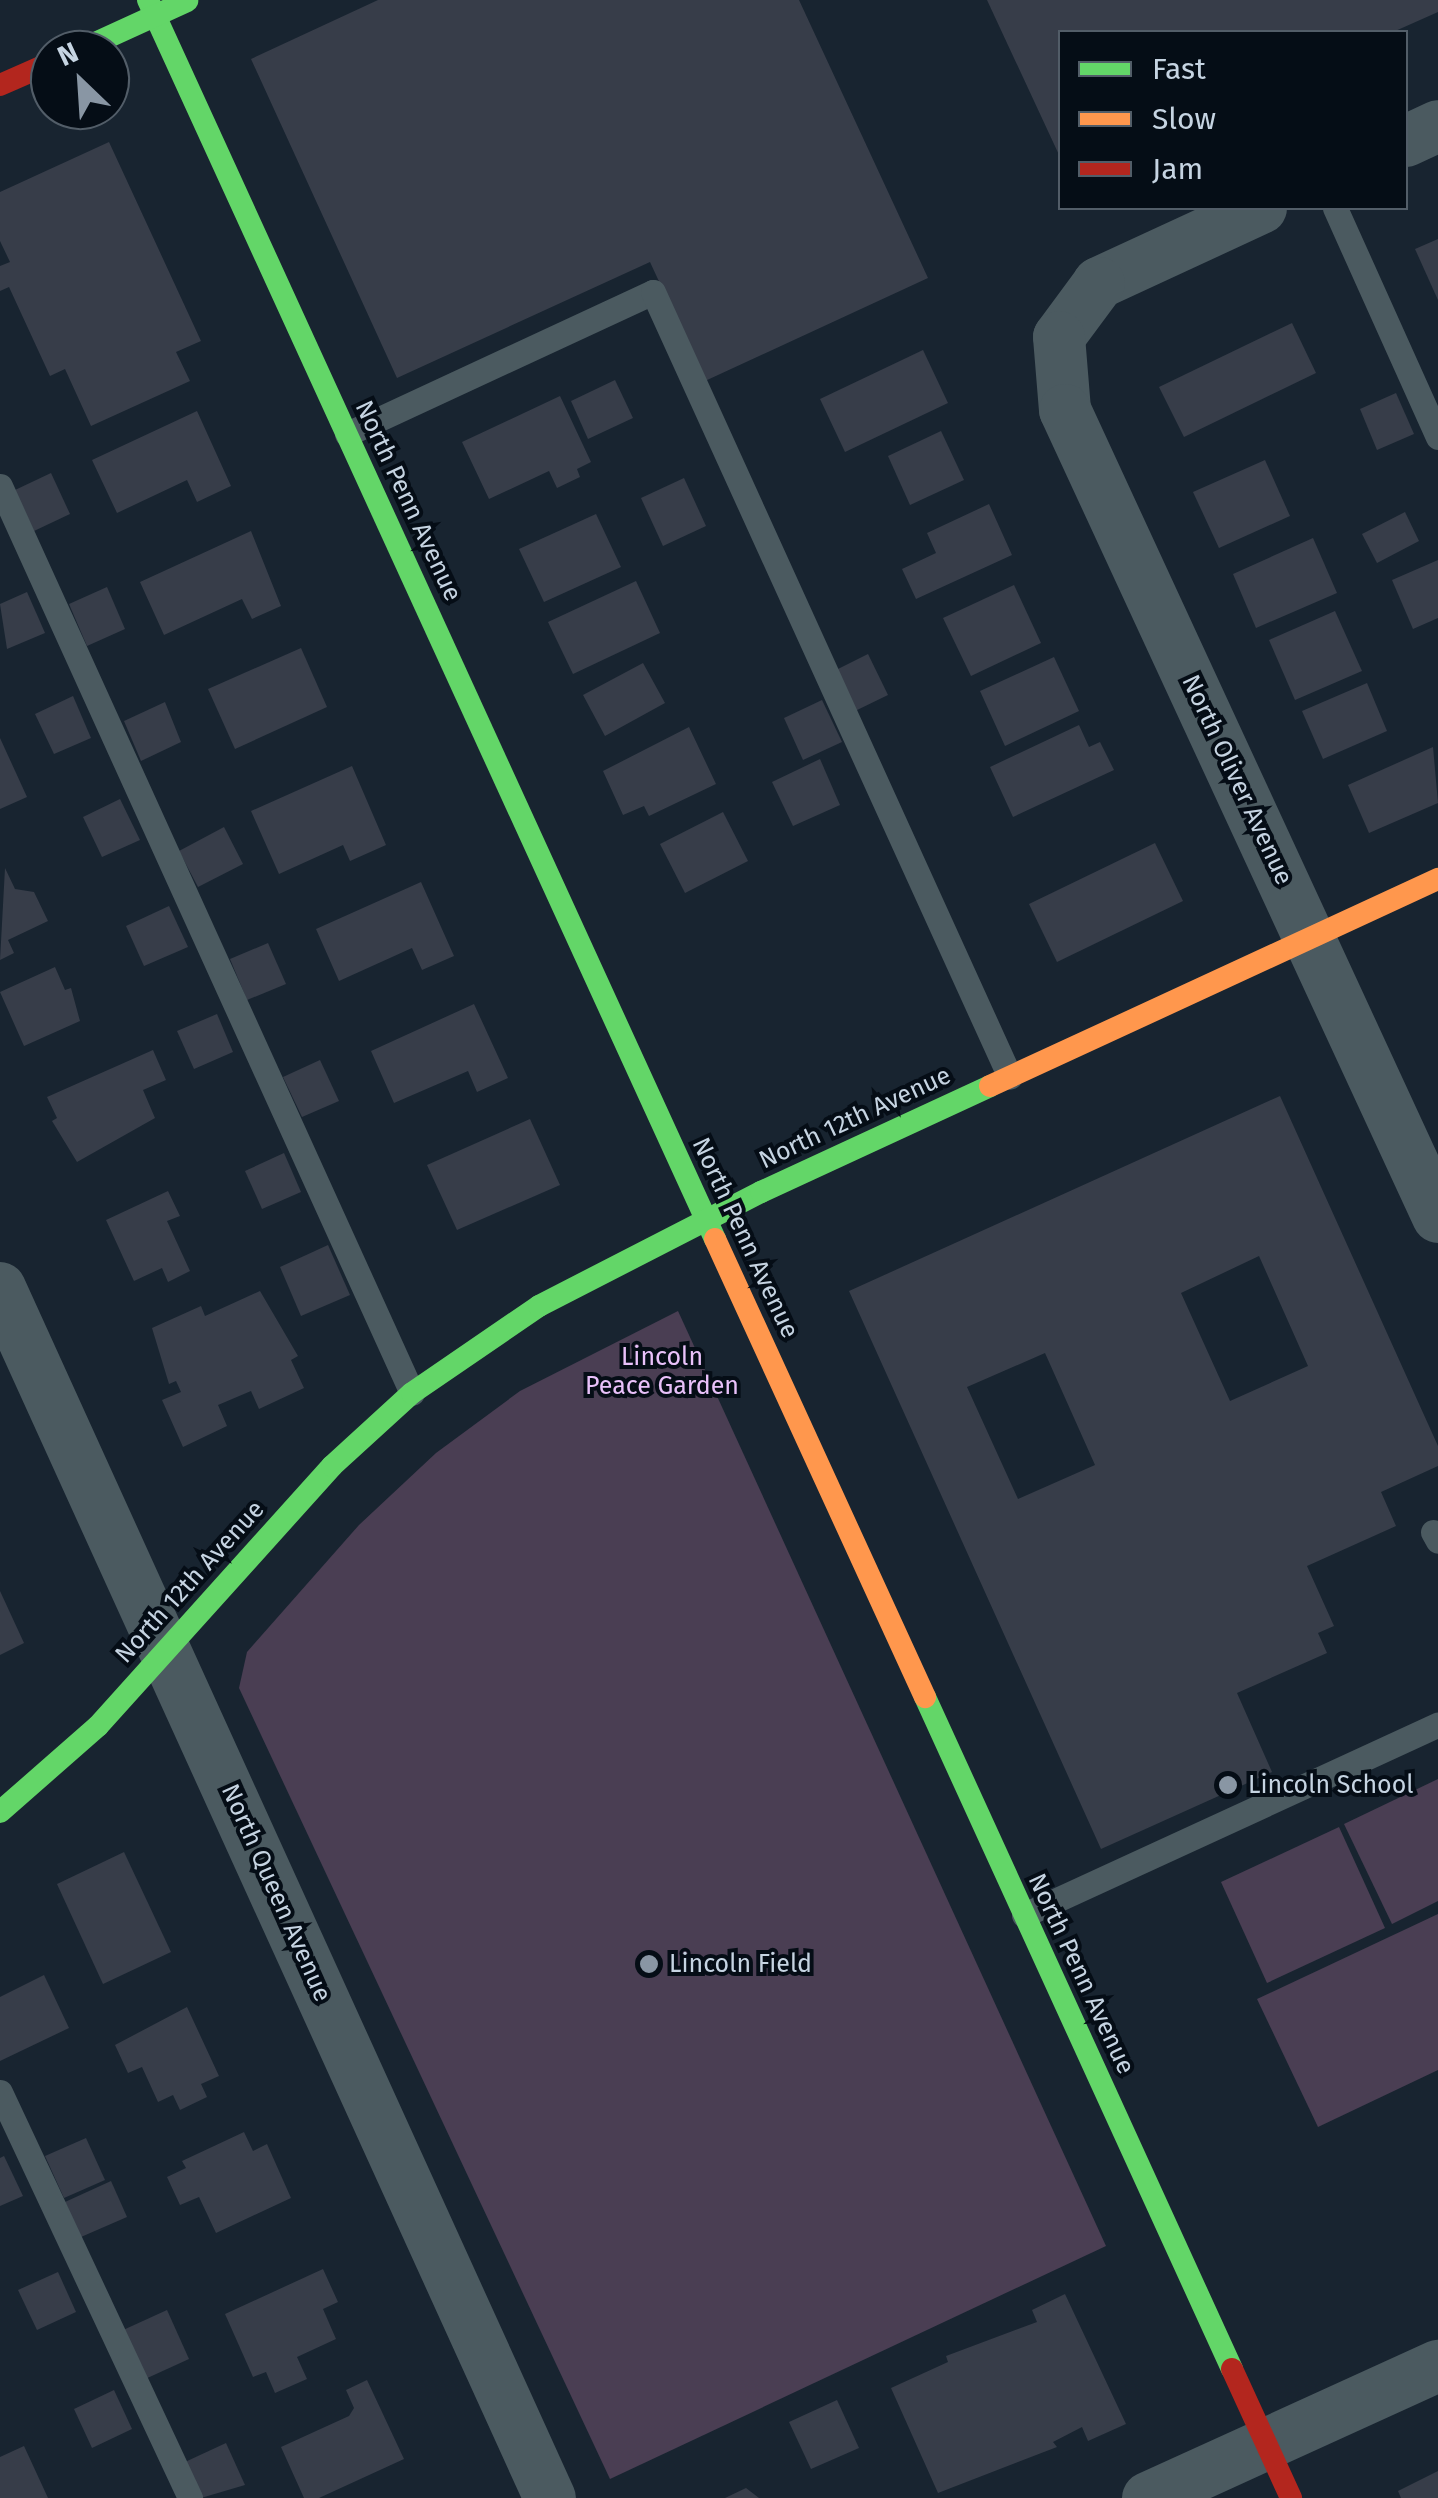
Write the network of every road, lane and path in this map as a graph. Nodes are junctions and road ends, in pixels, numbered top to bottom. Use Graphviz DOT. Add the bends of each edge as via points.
graph roads {
  1 [pos="190,0"];
  2 [pos="152,8"];
  3 [pos="114,30"];
  4 [pos="30,72"];
  5 [pos="0,85"];
  6 [pos="1438,126"];
  7 [pos="1408,139"];
  8 [pos="1257,210"];
  9 [pos="1336,210"];
  10 [pos="346,434"];
  11 [pos="1438,437"];
  12 [pos="0,486"];
  13 [pos="1438,880"];
  14 [pos="1310,938"];
  15 [pos="1010,1077"];
  16 [pos="1438,1217"];
  17 [pos="708,1224"];
  18 [pos="0,1288"];
  19 [pos="412,1394"];
  20 [pos="165,1648"];
  21 [pos="1438,1725"];
  22 [pos="0,1812"];
  23 [pos="1024,1916"];
  24 [pos="0,2092"];
  25 [pos="1438,2366"];
  26 [pos="1266,2444"];
  27 [pos="190,2498"];
  28 [pos="550,2498"];
  29 [pos="1148,2498"];
  30 [pos="1291,2498"];
  1 -- 2 [label="main road"];
  2 -- 3 [label="main road"];
  2 -- 10 [label="main road, North Penn Avenue"];
  4 -- 5 [label="main road"];
  6 -- 7 [label="street"];
  8 -- 14 [label="street, North Oliver Avenue" via="1099,283 1059,337 1065,410"];
  9 -- 11 [label="lane"];
  10 -- 15 [label="lane" via="653,292"];
  10 -- 17 [label="main road, North Penn Avenue"];
  12 -- 19 [label="lane"];
  13 -- 14 [label="main road, North 12th Avenue"];
  14 -- 15 [label="main road, North 12th Avenue"];
  14 -- 16 [label="street, North Oliver Avenue"];
  15 -- 17 [label="main road, North 12th Avenue" via="762,1192"];
  17 -- 19 [label="main road, North 12th Avenue" via="540,1306"];
  17 -- 23 [label="main road, North Penn Avenue"];
  18 -- 20 [label="street, North Queen Avenue"];
  19 -- 20 [label="main road, North 12th Avenue" via="332,1466"];
  20 -- 22 [label="main road, North 12th Avenue" via="98,1726"];
  20 -- 28 [label="street, North Queen Avenue"];
  21 -- 23 [label="lane"];
  23 -- 26 [label="main road, North Penn Avenue"];
  24 -- 27 [label="lane"];
  25 -- 26 [label="street"];
  26 -- 29 [label="street"];
  26 -- 30 [label="main road, North Penn Avenue"];
}
